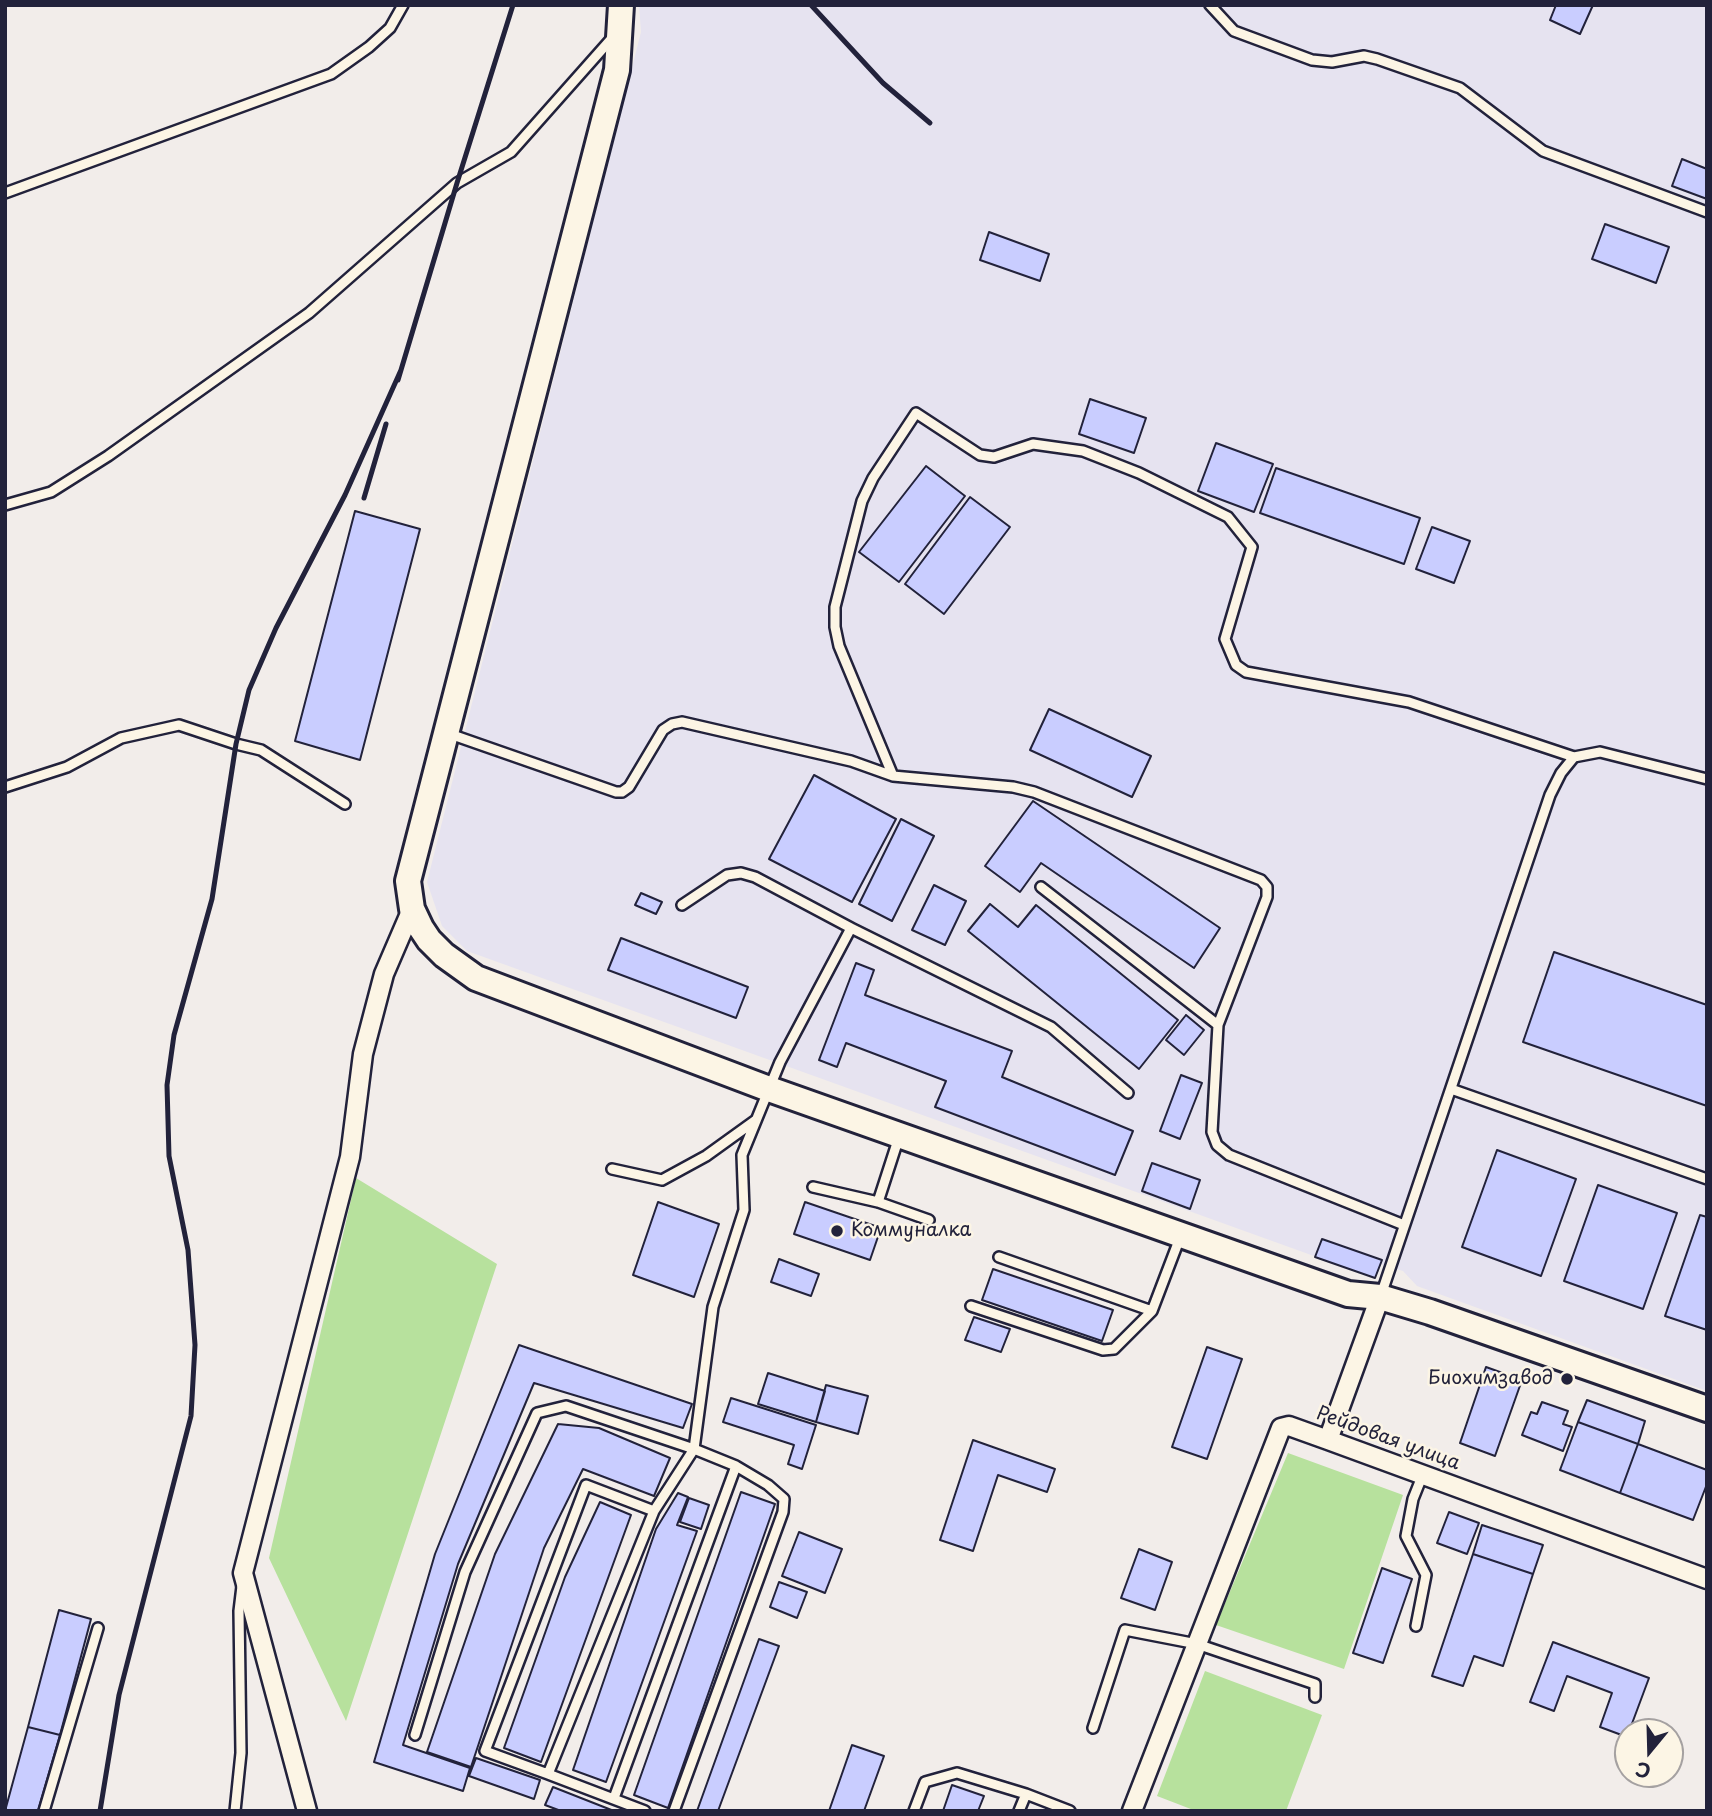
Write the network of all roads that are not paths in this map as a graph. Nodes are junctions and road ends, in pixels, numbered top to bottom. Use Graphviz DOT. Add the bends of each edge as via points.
graph roads {
  1 [pos="403,5"];
  2 [pos="1210,5"];
  3 [pos="621,17"];
  4 [pos="5,193"];
  5 [pos="1707,212"];
  6 [pos="5,505"];
  7 [pos="446,733"];
  8 [pos="1574,757"];
  9 [pos="893,776"];
  10 [pos="1707,779"];
  11 [pos="5,787"];
  12 [pos="345,804"];
  13 [pos="1041,887"];
  14 [pos="682,905"];
  15 [pos="412,909"];
  16 [pos="851,928"];
  17 [pos="1218,1025"];
  18 [pos="769,1089"];
  19 [pos="1451,1089"];
  20 [pos="1128,1093"];
  21 [pos="757,1118"];
  22 [pos="899,1136"];
  23 [pos="612,1169"];
  24 [pos="1707,1179"];
  25 [pos="813,1187"];
  26 [pos="878,1202"];
  27 [pos="929,1220"];
  28 [pos="1404,1225"];
  29 [pos="1181,1235"];
  30 [pos="999,1258"];
  31 [pos="1380,1297"];
  32 [pos="971,1306"];
  33 [pos="1152,1311"];
  34 [pos="1707,1409"];
  35 [pos="1328,1440"];
  36 [pos="695,1449"];
  37 [pos="736,1466"];
  38 [pos="1423,1474"];
  39 [pos="654,1511"];
  40 [pos="243,1573"];
  41 [pos="1707,1579"];
  42 [pos="1416,1626"];
  43 [pos="98,1629"];
  44 [pos="1197,1644"];
  45 [pos="1315,1697"];
  46 [pos="1093,1728"];
  47 [pos="415,1735"];
  48 [pos="548,1774"];
  49 [pos="1026,1794"];
  50 [pos="614,1798"];
  51 [pos="1133,1810"];
  52 [pos="44,1811"];
  53 [pos="235,1811"];
  54 [pos="307,1811"];
  55 [pos="645,1811"];
  56 [pos="674,1811"];
  57 [pos="914,1811"];
  58 [pos="1019,1811"];
  59 [pos="1070,1811"];
  1 -- 4 [label="lane" via="390,28 331,74"];
  2 -- 5 [label="lane" via="1234,31 1312,60 1332,62 1364,56 1460,88 1543,151"];
  3 -- 6 [label="lane" via="511,152 457,183 309,313 51,492"];
  3 -- 7 [label="main road" via="613,83"];
  7 -- 9 [label="lane" via="616,792 629,787 663,730 682,722 851,761"];
  7 -- 15 [label="main road" via="408,881"];
  8 -- 9 [label="lane" via="1409,702 1246,672 1236,666 1225,639 1252,547 1228,517 1083,451 1033,444 994,457 980,455 916,413 862,501 835,607 839,646"];
  8 -- 10 [label="lane" via="1600,752"];
  8 -- 19 [label="lane" via="1550,794"];
  9 -- 17 [label="lane" via="1034,792 1261,880 1267,897"];
  11 -- 12 [label="lane" via="67,767 121,738 179,725 261,750"];
  13 -- 17 [label="lane"];
  14 -- 16 [label="lane" via="727,875 741,873"];
  15 -- 18 [label="main road" via="429,940 476,978"];
  15 -- 40 [label="street" via="384,974 363,1054 350,1157"];
  16 -- 18 [label="lane"];
  16 -- 20 [label="lane" via="1051,1027"];
  17 -- 28 [label="lane" via="1212,1132 1217,1145 1229,1155"];
  18 -- 21 [label="lane"];
  18 -- 22 [label="main road"];
  19 -- 24 [label="lane"];
  19 -- 28 [label="lane"];
  21 -- 23 [label="lane" via="706,1156 662,1180"];
  21 -- 36 [label="lane" via="742,1156 744,1210 713,1307"];
  22 -- 26 [label="lane"];
  22 -- 29 [label="main road"];
  25 -- 26 [label="lane"];
  26 -- 27 [label="lane"];
  28 -- 31 [label="lane"];
  29 -- 31 [label="main road" via="1348,1294"];
  29 -- 33 [label="lane"];
  30 -- 33 [label="lane"];
  31 -- 34 [label="main road"];
  31 -- 35 [label="street"];
  32 -- 33 [label="lane" via="1103,1350 1114,1349"];
  35 -- 38 [label="street, Рейдовая улица"];
  35 -- 44 [label="street, Рейдовая улица" via="1289,1426 1281,1428"];
  36 -- 37 [label="lane"];
  36 -- 39 [label="lane"];
  36 -- 47 [label="lane" via="566,1406 537,1413 465,1572"];
  37 -- 50 [label="lane"];
  37 -- 56 [label="lane" via="784,1499 783,1512"];
  38 -- 41 [label="street, Рейдовая улица"];
  38 -- 42 [label="lane" via="1406,1536 1426,1575"];
  39 -- 48 [label="lane"];
  39 -- 48 [label="lane" via="586,1485 485,1751"];
  40 -- 53 [label="lane" via="239,1611 242,1753"];
  40 -- 54 [label="street"];
  43 -- 52 [label="lane"];
  44 -- 45 [label="lane" via="1315,1684"];
  44 -- 46 [label="lane" via="1125,1630"];
  44 -- 51 [label="street, Рейдовая улица"];
  48 -- 50 [label="lane"];
  49 -- 57 [label="lane" via="957,1773 925,1782"];
  49 -- 58 [label="lane"];
  49 -- 59 [label="lane"];
  50 -- 55 [label="lane"];
}
